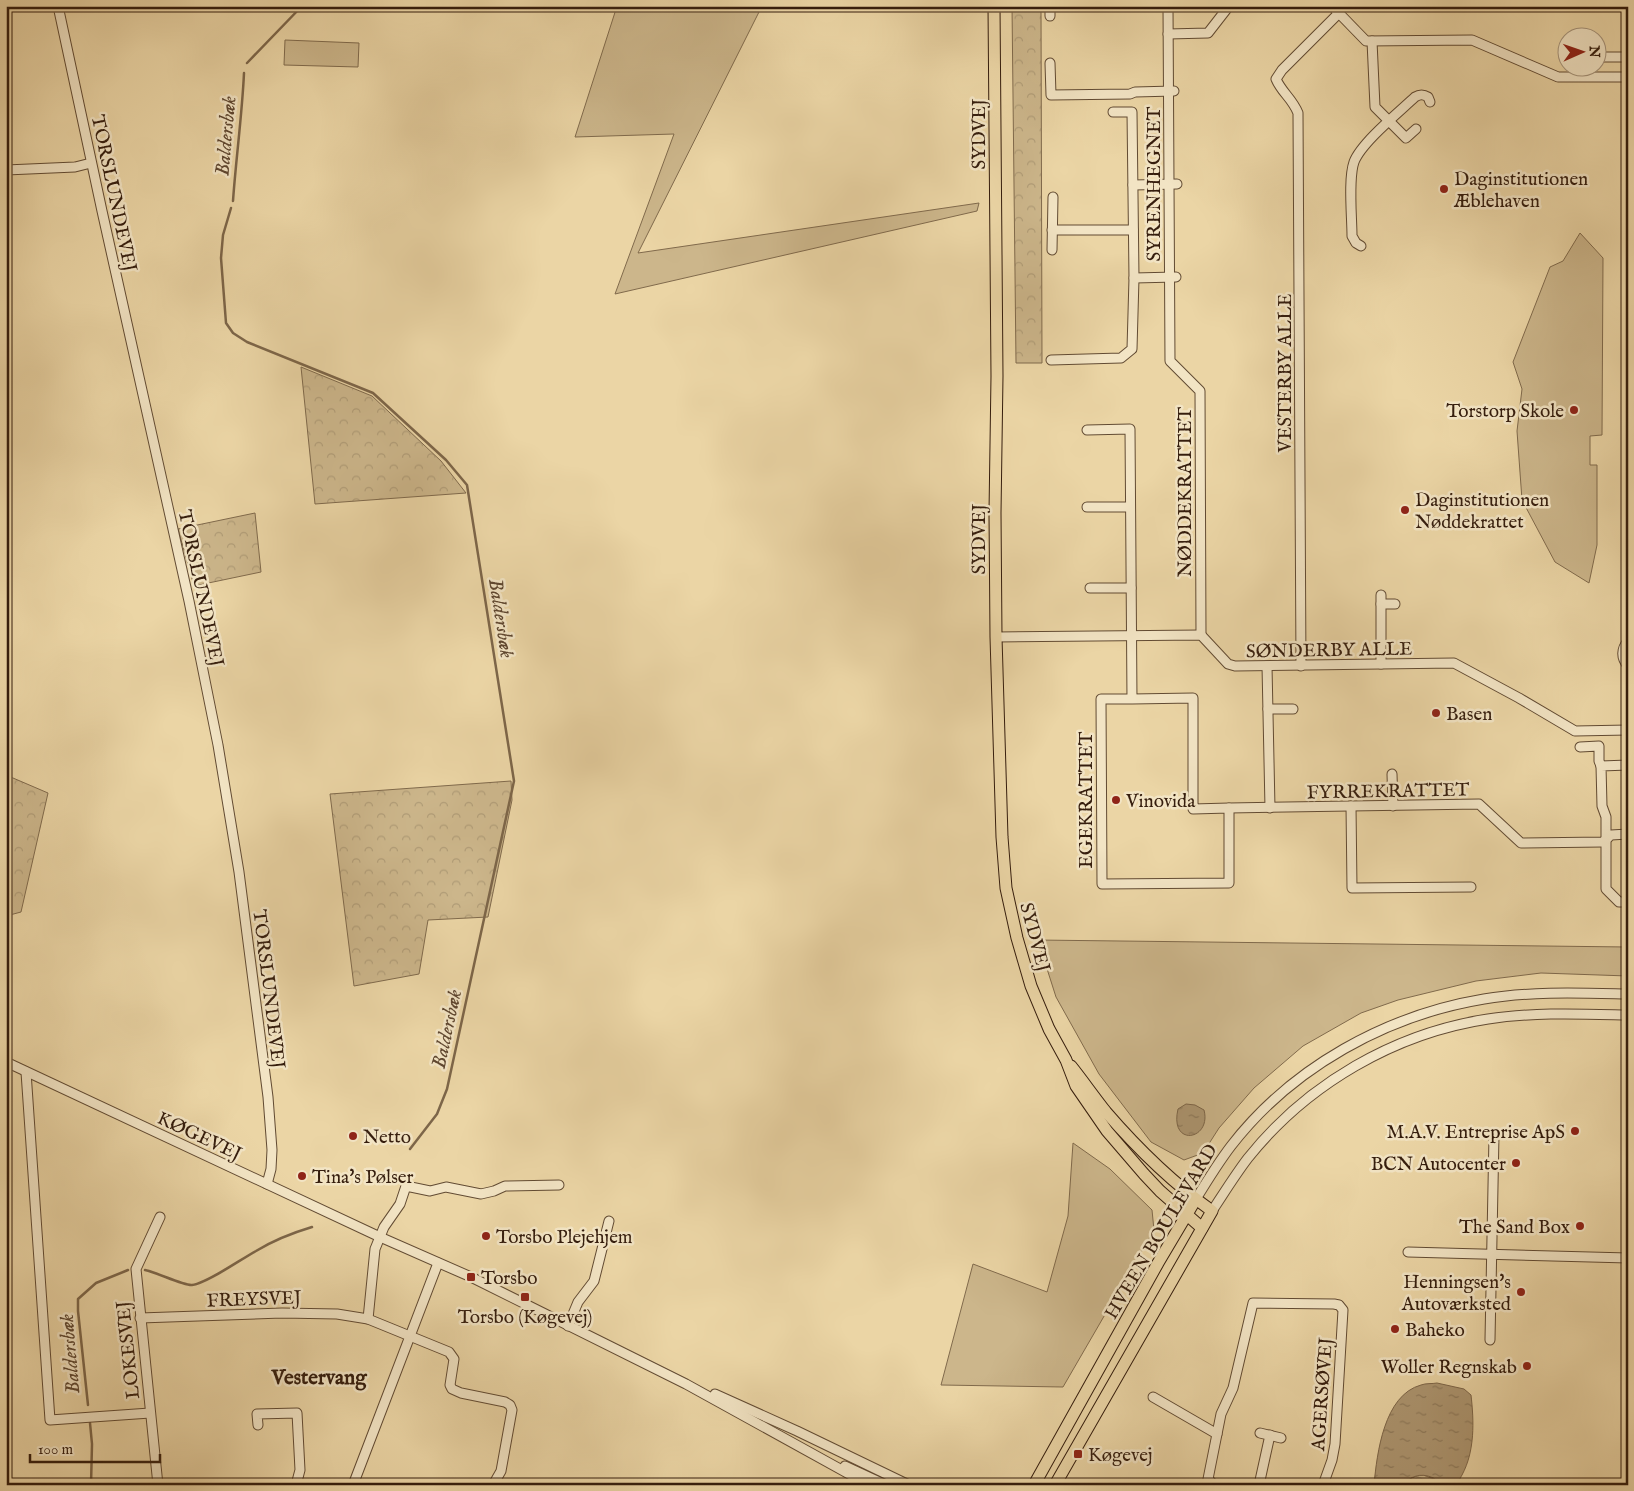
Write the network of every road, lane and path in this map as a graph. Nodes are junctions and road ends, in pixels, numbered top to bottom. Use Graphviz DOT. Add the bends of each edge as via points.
graph roads {
  1 [pos="58,6"];
  2 [pos="994,6"];
  3 [pos="1050,6"];
  4 [pos="1168,6"];
  5 [pos="1230,6"];
  6 [pos="1335,9"];
  7 [pos="1050,16"];
  8 [pos="1168,34"];
  9 [pos="1372,41"];
  10 [pos="1606,57"];
  11 [pos="1628,57"];
  12 [pos="1050,63"];
  13 [pos="1628,77"];
  14 [pos="1172,91"];
  15 [pos="1430,102"];
  16 [pos="1113,112"];
  17 [pos="1389,121"];
  18 [pos="1416,129"];
  19 [pos="91,163"];
  20 [pos="6,170"];
  21 [pos="1173,184"];
  22 [pos="1133,185"];
  23 [pos="1052,197"];
  24 [pos="1052,230"];
  25 [pos="1133,230"];
  26 [pos="1361,246"];
  27 [pos="1052,250"];
  28 [pos="1173,277"];
  29 [pos="1134,278"];
  30 [pos="1051,360"];
  31 [pos="1170,361"];
  32 [pos="1087,430"];
  33 [pos="1130,507"];
  34 [pos="1087,508"];
  35 [pos="1090,588"];
  36 [pos="1131,588"];
  37 [pos="1395,604"];
  38 [pos="1201,635"];
  39 [pos="996,637"];
  40 [pos="1132,637"];
  41 [pos="1628,641"];
  42 [pos="1381,664"];
  43 [pos="1268,666"];
  44 [pos="1301,666"];
  45 [pos="1628,666"];
  46 [pos="1132,699"];
  47 [pos="1268,709"];
  48 [pos="1293,709"];
  49 [pos="1628,730"];
  50 [pos="1580,747"];
  51 [pos="1628,764"];
  52 [pos="1601,766"];
  53 [pos="1392,774"];
  54 [pos="1351,806"];
  55 [pos="1392,806"];
  56 [pos="1229,808"];
  57 [pos="1270,808"];
  58 [pos="1628,834"];
  59 [pos="1606,839"];
  60 [pos="1471,886"];
  61 [pos="1628,902"];
  62 [pos="1626,994"];
  63 [pos="1628,1015"];
  64 [pos="1066,1060"];
  65 [pos="6,1062"];
  66 [pos="26,1072"];
  67 [pos="1494,1135"];
  68 [pos="267,1184"];
  69 [pos="559,1185"];
  70 [pos="1196,1199"];
  71 [pos="1212,1211"];
  72 [pos="1186,1215"];
  73 [pos="160,1217"];
  74 [pos="609,1221"];
  75 [pos="1202,1228"];
  76 [pos="380,1237"];
  77 [pos="1408,1252"];
  78 [pos="1491,1254"];
  79 [pos="1628,1258"];
  80 [pos="438,1263"];
  81 [pos="140,1318"];
  82 [pos="368,1319"];
  83 [pos="568,1326"];
  84 [pos="409,1336"];
  85 [pos="1490,1340"];
  86 [pos="686,1384"];
  87 [pos="1153,1397"];
  88 [pos="150,1413"];
  89 [pos="258,1426"];
  90 [pos="1260,1433"];
  91 [pos="1217,1434"];
  92 [pos="1270,1435"];
  93 [pos="1281,1438"];
  94 [pos="823,1459"];
  95 [pos="158,1485"];
  96 [pos="296,1485"];
  97 [pos="353,1485"];
  98 [pos="492,1485"];
  99 [pos="869,1485"];
  100 [pos="886,1485"];
  101 [pos="909,1485"];
  102 [pos="1034,1485"];
  103 [pos="1055,1485"];
  104 [pos="1214,1485"];
  105 [pos="1259,1485"];
  106 [pos="1323,1485"];
  1 -- 19 [label="street, TORSLUNDEVEJ"];
  2 -- 39 [label="main road, SYDVEJ"];
  3 -- 7 [label="street"];
  4 -- 8 [label="street, SYRENHEGNET"];
  5 -- 8 [label="street" via="1208,33"];
  6 -- 9 [label="street" via="1366,40"];
  6 -- 44 [label="street, VESTERBY ALLE" via="1276,79 1294,102 1298,113"];
  8 -- 14 [label="street, SYRENHEGNET"];
  9 -- 13 [label="street" via="1472,40 1558,77"];
  9 -- 17 [label="street" via="1375,108"];
  10 -- 11 [label="street"];
  12 -- 14 [label="street" via="1051,95"];
  14 -- 21 [label="street, SYRENHEGNET"];
  15 -- 17 [label="street" via="1428,97 1419,94"];
  16 -- 22 [label="street" via="1132,112"];
  17 -- 18 [label="street" via="1406,138"];
  17 -- 26 [label="street" via="1361,149 1351,174 1352,236"];
  19 -- 20 [label="street" via="75,167"];
  19 -- 68 [label="street, TORSLUNDEVEJ" via="218,745 239,872 268,1097 272,1150"];
  21 -- 22 [label="street"];
  21 -- 28 [label="street, SYRENHEGNET"];
  22 -- 25 [label="street"];
  23 -- 24 [label="street"];
  24 -- 25 [label="street"];
  24 -- 27 [label="street"];
  25 -- 29 [label="street"];
  28 -- 29 [label="street"];
  28 -- 31 [label="street, SYRENHEGNET"];
  29 -- 30 [label="street" via="1132,349 1121,358"];
  31 -- 38 [label="street, NØDDEKRATTET" via="1200,391"];
  32 -- 33 [label="street" via="1130,429"];
  33 -- 34 [label="street"];
  33 -- 36 [label="street"];
  35 -- 36 [label="street"];
  36 -- 40 [label="street"];
  37 -- 42 [label="street" via="1381,600"];
  38 -- 40 [label="street"];
  38 -- 43 [label="street, SØNDERBY ALLE" via="1228,664"];
  39 -- 40 [label="street"];
  39 -- 64 [label="main road, SYDVEJ" via="1006,888 1031,986"];
  40 -- 46 [label="street"];
  41 -- 45 [label="street" via="1622,655"];
  42 -- 44 [label="street, SØNDERBY ALLE"];
  42 -- 49 [label="street, SØNDERBY ALLE" via="1454,663 1575,731"];
  43 -- 44 [label="street, SØNDERBY ALLE"];
  43 -- 47 [label="street"];
  46 -- 56 [label="street, EGEKRATTET" via="1193,698 1193,809"];
  46 -- 56 [label="street, EGEKRATTET" via="1101,699 1102,884 1230,883"];
  47 -- 48 [label="street"];
  47 -- 57 [label="street"];
  50 -- 52 [label="street" via="1599,746"];
  51 -- 52 [label="street"];
  52 -- 59 [label="street"];
  53 -- 55 [label="street"];
  54 -- 55 [label="street, FYRREKRATTET"];
  54 -- 57 [label="street, FYRREKRATTET"];
  54 -- 60 [label="street" via="1352,888"];
  55 -- 59 [label="street, FYRREKRATTET" via="1479,804 1521,843 1603,842"];
  56 -- 57 [label="street, FYRREKRATTET"];
  58 -- 59 [label="street" via="1611,835"];
  59 -- 61 [label="street" via="1606,889 1619,902"];
  62 -- 70 [label="street, HVEEN BOULEVARD" via="1562,993 1486,998 1422,1013 1388,1026 1318,1065 1276,1098 1232,1145"];
  63 -- 71 [label="street, HVEEN BOULEVARD" via="1490,1018 1428,1033 1396,1045 1331,1081 1289,1114 1248,1158"];
  64 -- 70 [label="main road, SYDVEJ" via="1130,1138"];
  64 -- 72 [label="main road, SYDVEJ" via="1076,1086 1106,1131"];
  65 -- 66 [label="street, KØGEVEJ"];
  66 -- 68 [label="street, KØGEVEJ"];
  66 -- 88 [label="street" via="50,1420"];
  67 -- 78 [label="street"];
  68 -- 76 [label="street, KØGEVEJ"];
  69 -- 76 [label="street" via="505,1186 482,1194 446,1187 430,1192 406,1186 400,1204"];
  70 -- 71 [label="main road, SYDVEJ"];
  70 -- 72 [label="main road, HVEEN BOULEVARD"];
  71 -- 75 [label="main road, HVEEN BOULEVARD"];
  72 -- 75 [label="main road, SYDVEJ"];
  72 -- 102 [label="main road, HVEEN BOULEVARD"];
  73 -- 81 [label="street, LOKESVEJ" via="136,1269"];
  74 -- 83 [label="street" via="594,1281 578,1302"];
  75 -- 103 [label="main road, HVEEN BOULEVARD"];
  76 -- 80 [label="street, KØGEVEJ"];
  76 -- 82 [label="street" via="373,1258"];
  77 -- 78 [label="street"];
  78 -- 79 [label="street"];
  78 -- 85 [label="street"];
  80 -- 83 [label="street, KØGEVEJ"];
  80 -- 84 [label="street"];
  81 -- 82 [label="street, FREYSVEJ" via="319,1312"];
  81 -- 88 [label="street, LOKESVEJ"];
  82 -- 84 [label="street, FREYSVEJ"];
  83 -- 86 [label="street, KØGEVEJ"];
  84 -- 97 [label="street"];
  84 -- 98 [label="street, FREYSVEJ" via="452,1355 452,1389 510,1405 512,1410 501,1471"];
  86 -- 94 [label="street, KØGEVEJ"];
  86 -- 101 [label="street, KØGEVEJ" via="727,1398"];
  87 -- 91 [label="street"];
  88 -- 95 [label="street, LOKESVEJ"];
  89 -- 96 [label="street" via="257,1414 297,1413 300,1470"];
  90 -- 92 [label="street"];
  91 -- 104 [label="street" via="1208,1479"];
  91 -- 106 [label="street, AGERSØVEJ" via="1221,1414 1233,1388 1253,1304 1339,1305 1342,1310 1335,1444"];
  92 -- 93 [label="street"];
  92 -- 105 [label="street"];
  94 -- 99 [label="street, KØGEVEJ"];
  94 -- 100 [label="street"];
}
